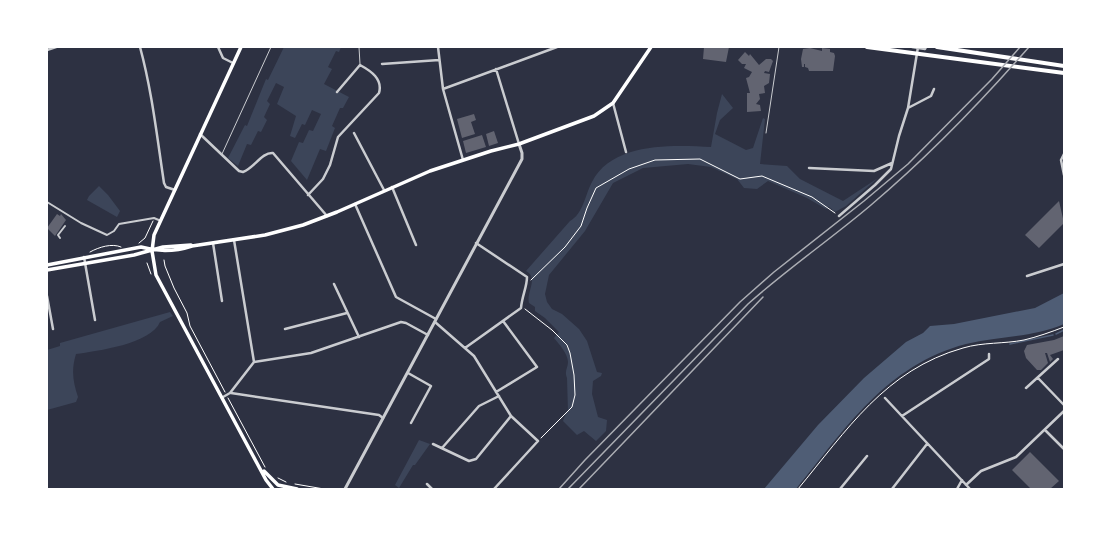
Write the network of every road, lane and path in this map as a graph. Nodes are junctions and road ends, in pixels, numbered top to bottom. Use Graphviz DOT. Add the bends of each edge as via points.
graph roads {
  1 [pos="56,47"];
  2 [pos="140,47"];
  3 [pos="218,47"];
  4 [pos="241,47"];
  5 [pos="271,47"];
  6 [pos="359,47"];
  7 [pos="438,47"];
  8 [pos="557,47"];
  9 [pos="651,47"];
  10 [pos="779,47"];
  11 [pos="867,47"];
  12 [pos="912,47"];
  13 [pos="918,47"];
  14 [pos="926,47"];
  15 [pos="937,47"];
  16 [pos="47,50"];
  17 [pos="916,54"];
  18 [pos="439,60"];
  19 [pos="233,63"];
  20 [pos="382,64"];
  21 [pos="360,65"];
  22 [pos="1063,67"];
  23 [pos="496,69"];
  24 [pos="1058,72"];
  25 [pos="1064,73"];
  26 [pos="443,89"];
  27 [pos="934,89"];
  28 [pos="337,92"];
  29 [pos="613,103"];
  30 [pos="908,108"];
  31 [pos="354,133"];
  32 [pos="766,133"];
  33 [pos="200,134"];
  34 [pos="519,144"];
  35 [pos="626,152"];
  36 [pos="221,154"];
  37 [pos="1064,154"];
  38 [pos="462,160"];
  39 [pos="892,163"];
  40 [pos="810,168"];
  41 [pos="1064,175"];
  42 [pos="392,187"];
  43 [pos="175,190"];
  44 [pos="384,190"];
  45 [pos="308,195"];
  46 [pos="47,202"];
  47 [pos="355,204"];
  48 [pos="327,216"];
  49 [pos="839,216"];
  50 [pos="161,220"];
  51 [pos="66,226"];
  52 [pos="60,238"];
  53 [pos="234,240"];
  54 [pos="212,242"];
  55 [pos="476,243"];
  56 [pos="137,245"];
  57 [pos="416,245"];
  58 [pos="152,251"];
  59 [pos="84,257"];
  60 [pos="164,260"];
  61 [pos="147,263"];
  62 [pos="85,264"];
  63 [pos="1064,264"];
  64 [pos="47,265"];
  65 [pos="47,270"];
  66 [pos="150,272"];
  67 [pos="1027,276"];
  68 [pos="527,282"];
  69 [pos="334,284"];
  70 [pos="47,296"];
  71 [pos="222,301"];
  72 [pos="527,309"];
  73 [pos="347,313"];
  74 [pos="95,320"];
  75 [pos="435,321"];
  76 [pos="503,321"];
  77 [pos="1064,327"];
  78 [pos="285,329"];
  79 [pos="53,330"];
  80 [pos="428,335"];
  81 [pos="360,337"];
  82 [pos="465,348"];
  83 [pos="989,354"];
  84 [pos="1058,360"];
  85 [pos="254,362"];
  86 [pos="408,373"];
  87 [pos="1038,378"];
  88 [pos="1026,388"];
  89 [pos="496,392"];
  90 [pos="230,393"];
  91 [pos="225,396"];
  92 [pos="498,396"];
  93 [pos="885,398"];
  94 [pos="1064,406"];
  95 [pos="1064,411"];
  96 [pos="511,416"];
  97 [pos="902,416"];
  98 [pos="383,419"];
  99 [pos="411,423"];
  100 [pos="1045,430"];
  101 [pos="538,441"];
  102 [pos="433,444"];
  103 [pos="927,444"];
  104 [pos="442,448"];
  105 [pos="1064,449"];
  106 [pos="867,456"];
  107 [pos="260,466"];
  108 [pos="268,471"];
  109 [pos="276,477"];
  110 [pos="962,480"];
  111 [pos="427,484"];
  112 [pos="966,485"];
  113 [pos="273,489"];
  114 [pos="297,489"];
  115 [pos="324,489"];
  116 [pos="345,489"];
  117 [pos="432,489"];
  118 [pos="494,489"];
  119 [pos="798,489"];
  120 [pos="840,489"];
  121 [pos="892,489"];
  122 [pos="957,489"];
  123 [pos="970,489"];
  1 -- 16 [label="street"];
  2 -- 43 [label="street" via="150,83 164,183"];
  3 -- 19 [label="street" via="223,58"];
  4 -- 19 [label="main road"];
  5 -- 36 [label="lane"];
  6 -- 21 [label="lane"];
  7 -- 18 [label="street"];
  8 -- 23 [label="street"];
  9 -- 29 [label="main road"];
  10 -- 32 [label="lane"];
  11 -- 17 [label="main road"];
  12 -- 13 [label="street"];
  13 -- 14 [label="street"];
  13 -- 17 [label="street"];
  15 -- 22 [label="main road"];
  17 -- 24 [label="main road"];
  17 -- 30 [label="street"];
  18 -- 20 [label="street"];
  18 -- 26 [label="street"];
  19 -- 33 [label="main road"];
  21 -- 28 [label="street"];
  21 -- 45 [label="street" via="370,70 378,80 379,93 338,137 323,179"];
  22 -- 24 [label="main road"];
  23 -- 26 [label="street"];
  23 -- 34 [label="street" via="515,138"];
  24 -- 25 [label="main road"];
  26 -- 38 [label="street"];
  27 -- 30 [label="street" via="931,96"];
  29 -- 34 [label="main road" via="594,116"];
  29 -- 35 [label="street"];
  30 -- 39 [label="street"];
  31 -- 44 [label="street"];
  33 -- 36 [label="street"];
  33 -- 43 [label="main road"];
  34 -- 38 [label="main road"];
  34 -- 55 [label="street" via="522,159"];
  36 -- 45 [label="street" via="243,172 252,168 266,154 273,153"];
  37 -- 41 [label="street" via="1061,160"];
  38 -- 42 [label="main road"];
  39 -- 40 [label="street" via="874,171"];
  39 -- 49 [label="street" via="891,169 875,185"];
  42 -- 44 [label="main road"];
  42 -- 57 [label="street"];
  43 -- 50 [label="main road"];
  44 -- 47 [label="main road"];
  45 -- 48 [label="street"];
  46 -- 50 [label="street" via="107,235 120,224 154,218"];
  47 -- 48 [label="main road"];
  47 -- 75 [label="street" via="396,297"];
  48 -- 53 [label="main road" via="265,235"];
  49 -- 68 [label="path" via="812,197 762,176 740,179 700,159 655,160 629,169 596,188 583,223 571,240"];
  50 -- 56 [label="path" via="154,220 145,238"];
  50 -- 58 [label="main road" via="153,238"];
  51 -- 52 [label="street" via="58,235"];
  53 -- 54 [label="main road"];
  53 -- 85 [label="street"];
  54 -- 58 [label="main road" via="163,247"];
  54 -- 71 [label="street"];
  55 -- 68 [label="street" via="527,278"];
  55 -- 75 [label="street"];
  58 -- 59 [label="main road" via="140,247"];
  58 -- 62 [label="main road"];
  58 -- 91 [label="main road" via="156,274"];
  59 -- 62 [label="street"];
  59 -- 64 [label="main road"];
  60 -- 91 [label="path" via="190,326"];
  61 -- 66 [label="path"];
  62 -- 65 [label="main road"];
  62 -- 74 [label="street"];
  63 -- 67 [label="street"];
  68 -- 76 [label="street" via="522,295 522,308"];
  69 -- 73 [label="street"];
  70 -- 79 [label="street"];
  72 -- 101 [label="path" via="567,345 575,389 572,407"];
  73 -- 78 [label="street"];
  73 -- 81 [label="street"];
  75 -- 80 [label="street"];
  75 -- 82 [label="street"];
  76 -- 82 [label="street"];
  76 -- 89 [label="street" via="537,367"];
  77 -- 119 [label="path" via="1022,340 985,342 951,351 905,374 871,402"];
  80 -- 81 [label="street" via="406,322 401,322"];
  80 -- 86 [label="street"];
  81 -- 85 [label="street" via="311,353"];
  82 -- 89 [label="street" via="474,356"];
  83 -- 97 [label="street" via="989,359"];
  84 -- 87 [label="street"];
  85 -- 90 [label="street"];
  86 -- 98 [label="street"];
  86 -- 99 [label="street" via="431,386"];
  87 -- 88 [label="street"];
  87 -- 94 [label="street"];
  89 -- 92 [label="street"];
  90 -- 91 [label="street"];
  90 -- 98 [label="street" via="379,415"];
  91 -- 107 [label="main road"];
  91 -- 108 [label="path"];
  92 -- 96 [label="street"];
  92 -- 104 [label="street" via="479,406"];
  93 -- 97 [label="street"];
  95 -- 100 [label="street"];
  96 -- 101 [label="street"];
  96 -- 104 [label="street" via="476,459 469,461"];
  97 -- 103 [label="street"];
  98 -- 116 [label="street"];
  100 -- 105 [label="street"];
  100 -- 112 [label="street" via="1016,457 981,471"];
  101 -- 118 [label="street"];
  102 -- 104 [label="street"];
  103 -- 110 [label="street"];
  103 -- 121 [label="street"];
  106 -- 120 [label="street"];
  107 -- 113 [label="main road"];
  107 -- 114 [label="main road" via="275,483"];
  109 -- 115 [label="path" via="290,483"];
  110 -- 112 [label="street"];
  110 -- 122 [label="street"];
  111 -- 117 [label="street"];
  112 -- 123 [label="street"];
}
